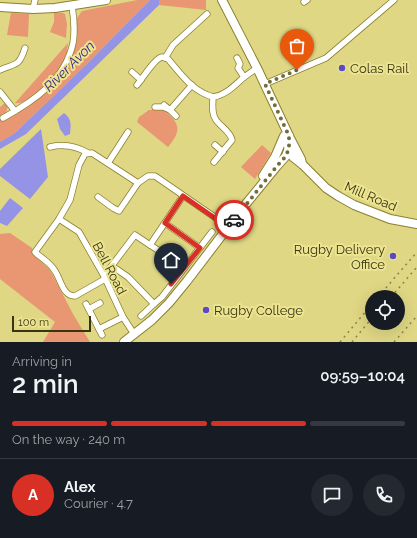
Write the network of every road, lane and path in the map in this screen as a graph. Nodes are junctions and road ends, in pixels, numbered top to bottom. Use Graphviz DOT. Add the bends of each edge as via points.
graph roads {
  1 [pos="35,0"];
  2 [pos="106,0"];
  3 [pos="222,0"];
  4 [pos="394,0"];
  5 [pos="72,6"];
  6 [pos="0,7"];
  7 [pos="32,9"];
  8 [pos="207,14"];
  9 [pos="24,48"];
  10 [pos="165,58"];
  11 [pos="237,58"];
  12 [pos="257,68"];
  13 [pos="0,70"];
  14 [pos="132,72"];
  15 [pos="244,77"];
  16 [pos="265,84"];
  17 [pos="192,85"];
  18 [pos="0,92"];
  19 [pos="213,97"];
  20 [pos="155,107"];
  21 [pos="167,108"];
  22 [pos="15,112"];
  23 [pos="176,116"];
  24 [pos="3,118"];
  25 [pos="128,132"];
  26 [pos="286,136"];
  27 [pos="215,145"];
  28 [pos="50,147"];
  29 [pos="292,148"];
  30 [pos="223,152"];
  31 [pos="88,153"];
  32 [pos="290,157"];
  33 [pos="274,158"];
  34 [pos="214,162"];
  35 [pos="108,163"];
  36 [pos="302,164"];
  37 [pos="138,183"];
  38 [pos="183,196"];
  39 [pos="98,197"];
  40 [pos="245,206"];
  41 [pos="59,219"];
  42 [pos="165,223"];
  43 [pos="417,224"];
  44 [pos="229,228"];
  45 [pos="212,232"];
  46 [pos="150,245"];
  47 [pos="200,248"];
  48 [pos="161,252"];
  49 [pos="112,266"];
  50 [pos="105,277"];
  51 [pos="100,303"];
  52 [pos="154,304"];
  53 [pos="123,316"];
  54 [pos="141,316"];
  55 [pos="99,329"];
  56 [pos="134,334"];
  57 [pos="102,335"];
  58 [pos="124,342"];
  1 -- 7 [label="street"];
  2 -- 5 [label="street"];
  3 -- 12 [label="street"];
  4 -- 16 [label="street" via="326,58"];
  5 -- 7 [label="street"];
  5 -- 22 [label="street" via="74,28 69,56 50,85"];
  6 -- 7 [label="street"];
  8 -- 10 [label="street" via="173,45"];
  9 -- 13 [label="street" via="20,60 15,65"];
  10 -- 14 [label="street" via="160,57 139,82"];
  10 -- 17 [label="street"];
  11 -- 15 [label="street" via="240,64 238,68"];
  12 -- 15 [label="street"];
  12 -- 16 [label="street"];
  15 -- 19 [label="street" via="226,92"];
  16 -- 26 [label="street" via="284,124"];
  17 -- 19 [label="street" via="203,94"];
  17 -- 21 [label="street"];
  18 -- 22 [label="street"];
  19 -- 30 [label="street" via="215,119 232,140"];
  20 -- 21 [label="street"];
  21 -- 23 [label="street"];
  22 -- 24 [label="street"];
  25 -- 35 [label="street"];
  26 -- 29 [label="street"];
  26 -- 33 [label="street"];
  27 -- 30 [label="street"];
  28 -- 31 [label="street" via="56,143 80,148"];
  29 -- 32 [label="street"];
  29 -- 33 [label="street"];
  29 -- 36 [label="street"];
  30 -- 34 [label="street"];
  31 -- 35 [label="street"];
  31 -- 41 [label="street" via="79,165 72,194"];
  32 -- 36 [label="street"];
  32 -- 40 [label="street" via="277,166"];
  33 -- 40 [label="street"];
  35 -- 37 [label="street"];
  36 -- 43 [label="street, Mill Road" via="326,188 354,205 390,218"];
  37 -- 38 [label="street" via="148,176 154,176"];
  37 -- 39 [label="street" via="120,211"];
  38 -- 42 [label="street"];
  38 -- 44 [label="street"];
  40 -- 44 [label="street"];
  41 -- 50 [label="street, Bell Road" via="79,232"];
  41 -- 50 [label="street" via="35,252 53,267 66,292 70,296 75,296"];
  42 -- 46 [label="street"];
  42 -- 47 [label="street"];
  44 -- 56 [label="street" via="169,303"];
  45 -- 47 [label="street"];
  46 -- 48 [label="street"];
  46 -- 49 [label="street" via="135,235"];
  47 -- 52 [label="street"];
  49 -- 50 [label="street"];
  49 -- 52 [label="street" via="128,277"];
  50 -- 53 [label="street, Bell Road"];
  51 -- 55 [label="street" via="87,307"];
  52 -- 54 [label="street"];
  53 -- 55 [label="street"];
  53 -- 56 [label="street, Bell Road"];
  55 -- 57 [label="street"];
  56 -- 58 [label="street"];
}
